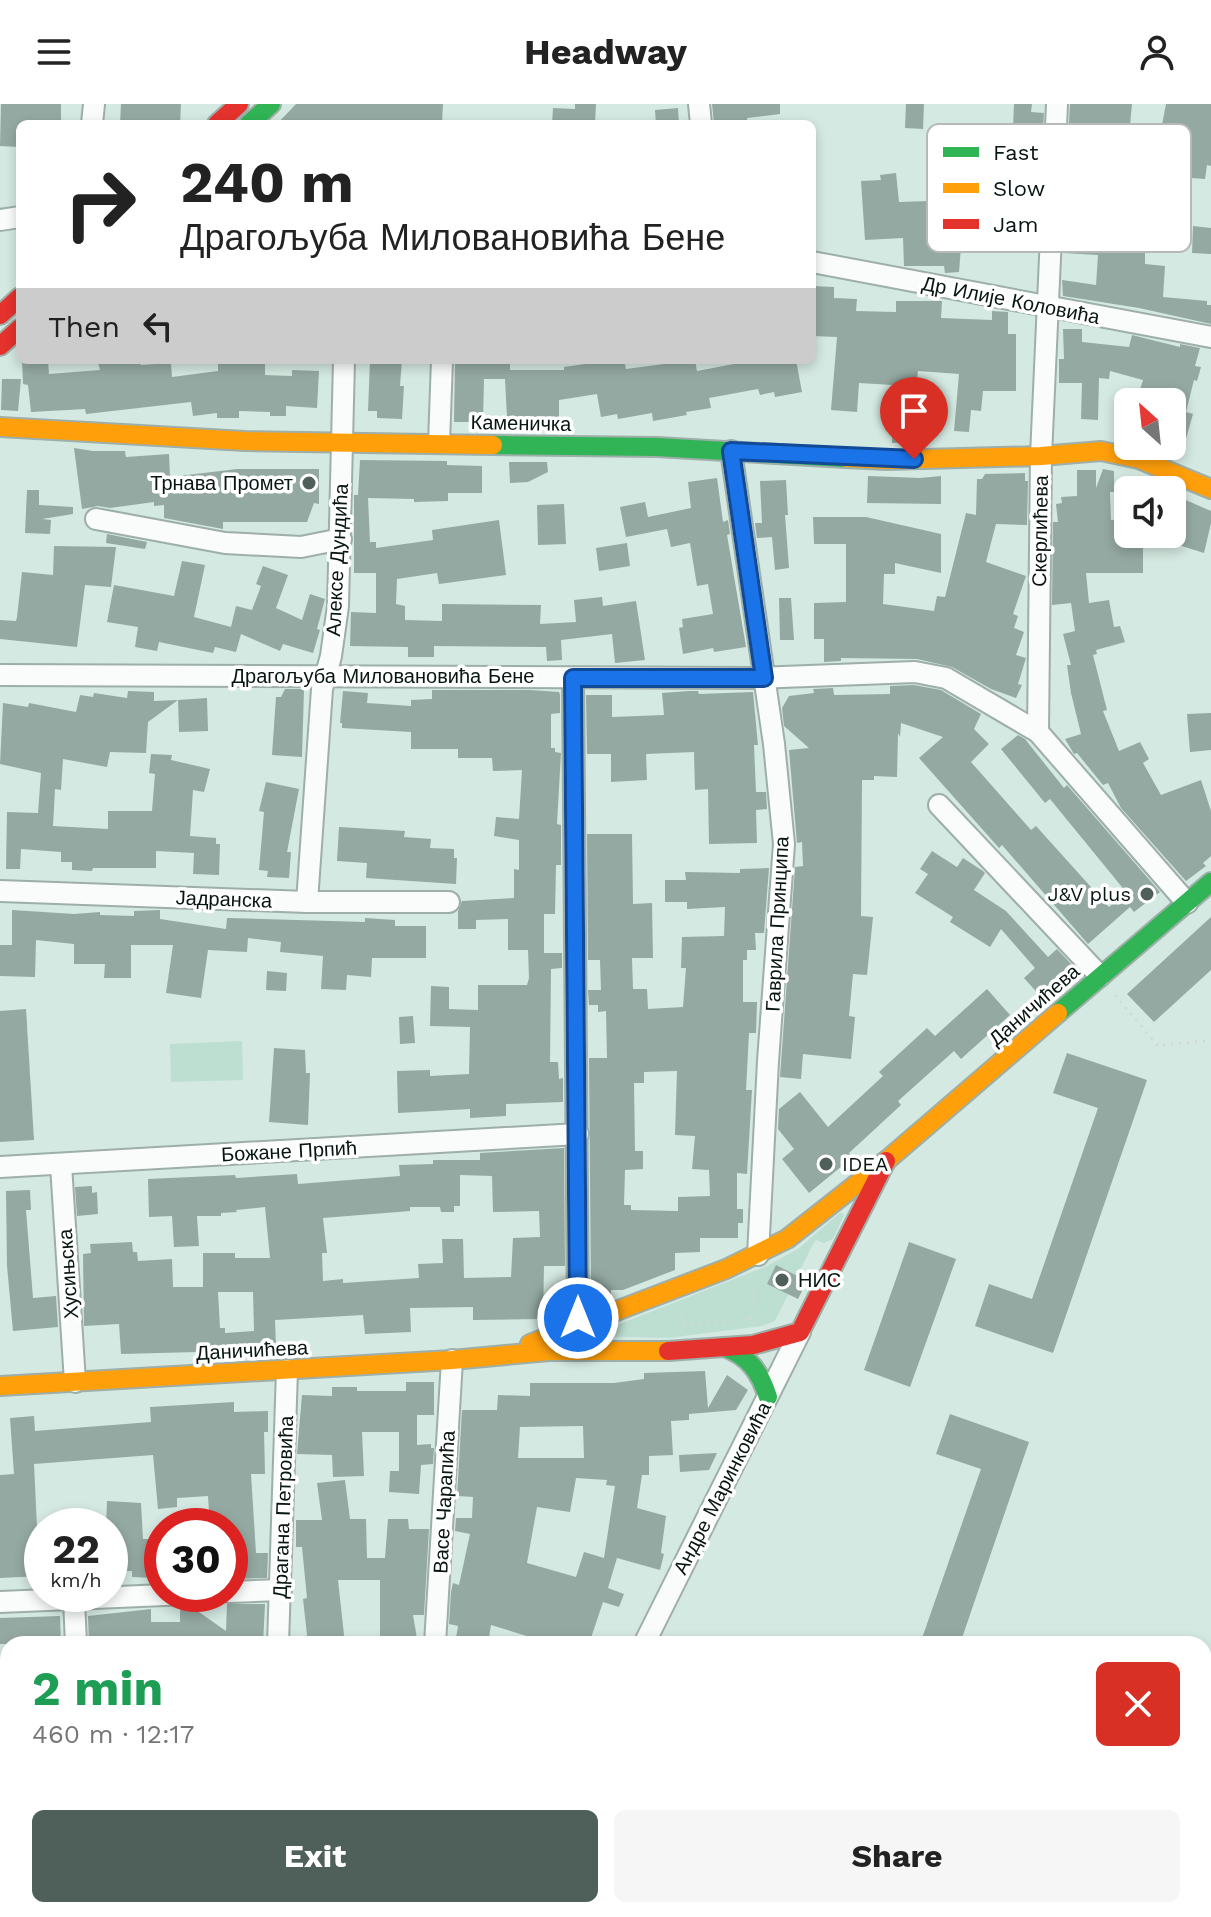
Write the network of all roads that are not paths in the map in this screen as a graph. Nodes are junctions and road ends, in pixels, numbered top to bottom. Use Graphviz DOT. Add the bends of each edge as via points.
graph roads {
  1 [pos="239,104"];
  2 [pos="271,104"];
  3 [pos="1057,104"];
  4 [pos="221,120"];
  5 [pos="253,120"];
  6 [pos="1056,124"];
  7 [pos="1050,252"];
  8 [pos="816,263"];
  9 [pos="16,301"];
  10 [pos="1047,307"];
  11 [pos="0,315"];
  12 [pos="16,332"];
  13 [pos="1211,337"];
  14 [pos="0,346"];
  15 [pos="344,364"];
  16 [pos="442,364"];
  17 [pos="0,427"];
  18 [pos="341,443"];
  19 [pos="439,443"];
  20 [pos="731,451"];
  21 [pos="1041,456"];
  22 [pos="1211,489"];
  23 [pos="96,519"];
  24 [pos="341,539"];
  25 [pos="0,675"];
  26 [pos="325,675"];
  27 [pos="573,678"];
  28 [pos="764,678"];
  29 [pos="1038,732"];
  30 [pos="939,805"];
  31 [pos="1211,882"];
  32 [pos="0,891"];
  33 [pos="307,902"];
  34 [pos="449,902"];
  35 [pos="1187,903"];
  36 [pos="1100,976"];
  37 [pos="578,1134"];
  38 [pos="886,1161"];
  39 [pos="61,1165"];
  40 [pos="0,1167"];
  41 [pos="823,1210"];
  42 [pos="857,1221"];
  43 [pos="758,1255"];
  44 [pos="578,1326"];
  45 [pos="800,1332"];
  46 [pos="724,1347"];
  47 [pos="577,1350"];
  48 [pos="507,1353"];
  49 [pos="452,1360"];
  50 [pos="287,1370"];
  51 [pos="75,1382"];
  52 [pos="0,1386"];
  53 [pos="768,1397"];
  54 [pos="281,1590"];
  55 [pos="248,1591"];
  56 [pos="24,1601"];
  57 [pos="0,1602"];
  58 [pos="75,1612"];
  59 [pos="76,1636"];
  60 [pos="278,1636"];
  61 [pos="435,1636"];
  62 [pos="648,1636"];
  1 -- 4 [label="street"];
  2 -- 5 [label="street"];
  3 -- 6 [label="street, Скерлићева"];
  7 -- 10 [label="street, Скерлићева"];
  8 -- 10 [label="street, Др Илије Коловића"];
  9 -- 11 [label="street"];
  10 -- 13 [label="street, Др Илије Коловића"];
  10 -- 21 [label="street, Скерлићева"];
  12 -- 14 [label="street"];
  15 -- 18 [label="street, Алексе Дундића"];
  16 -- 19 [label="street"];
  17 -- 18 [label="street, Каменичка"];
  18 -- 19 [label="street, Каменичка"];
  18 -- 24 [label="street, Алексе Дундића"];
  19 -- 20 [label="street, Каменичка"];
  20 -- 21 [label="street, Каменичка" via="887,460"];
  20 -- 28 [label="street, Гаврила Принципа"];
  21 -- 22 [label="street, Каменичка" via="1121,453"];
  21 -- 29 [label="street, Скерлићева"];
  23 -- 24 [label="street" via="225,543 301,547"];
  24 -- 26 [label="street, Алексе Дундића" via="338,606"];
  25 -- 26 [label="street, Драгољуба Миловановића Бене"];
  26 -- 27 [label="street, Драгољуба Миловановића Бене"];
  26 -- 33 [label="street, Алексе Дундића"];
  27 -- 28 [label="street, Драгољуба Миловановића Бене"];
  27 -- 37 [label="street"];
  28 -- 29 [label="street, Драгољуба Миловановића Бене" via="880,671 930,674 971,691"];
  28 -- 43 [label="street, Гаврила Принципа" via="784,868"];
  29 -- 35 [label="street"];
  30 -- 36 [label="street"];
  31 -- 35 [label="street, Даничићева"];
  32 -- 33 [label="street, Јадранска"];
  33 -- 34 [label="street, Јадранска"];
  35 -- 36 [label="street, Даничићева"];
  36 -- 38 [label="street, Даничићева"];
  37 -- 39 [label="street, Божане Прпић"];
  37 -- 44 [label="street"];
  38 -- 41 [label="street, Даничићева"];
  38 -- 42 [label="street, Даничићева"];
  39 -- 40 [label="street, Божане Прпић"];
  39 -- 51 [label="street, Хусињска"];
  41 -- 42 [label="street" via="846,1204"];
  41 -- 43 [label="street, Даничићева"];
  42 -- 45 [label="street, Даничићева"];
  43 -- 44 [label="street, Даничићева"];
  44 -- 47 [label="street"];
  44 -- 48 [label="street, Даничићева"];
  45 -- 46 [label="street, Даничићева"];
  45 -- 53 [label="street, Андре Маринковића"];
  46 -- 47 [label="street, Даничићева"];
  46 -- 53 [label="street" via="750,1360"];
  47 -- 48 [label="street, Даничићева"];
  48 -- 49 [label="street, Даничићева"];
  49 -- 50 [label="street, Даничићева"];
  49 -- 61 [label="street, Васе Чарапића"];
  50 -- 51 [label="street, Даничићева"];
  50 -- 54 [label="street, Драгана Петровића"];
  51 -- 52 [label="street, Даничићева"];
  53 -- 62 [label="street, Андре Маринковића"];
  54 -- 55 [label="street"];
  54 -- 60 [label="street, Драгана Петровића"];
  56 -- 57 [label="street"];
  58 -- 59 [label="street"];
}
